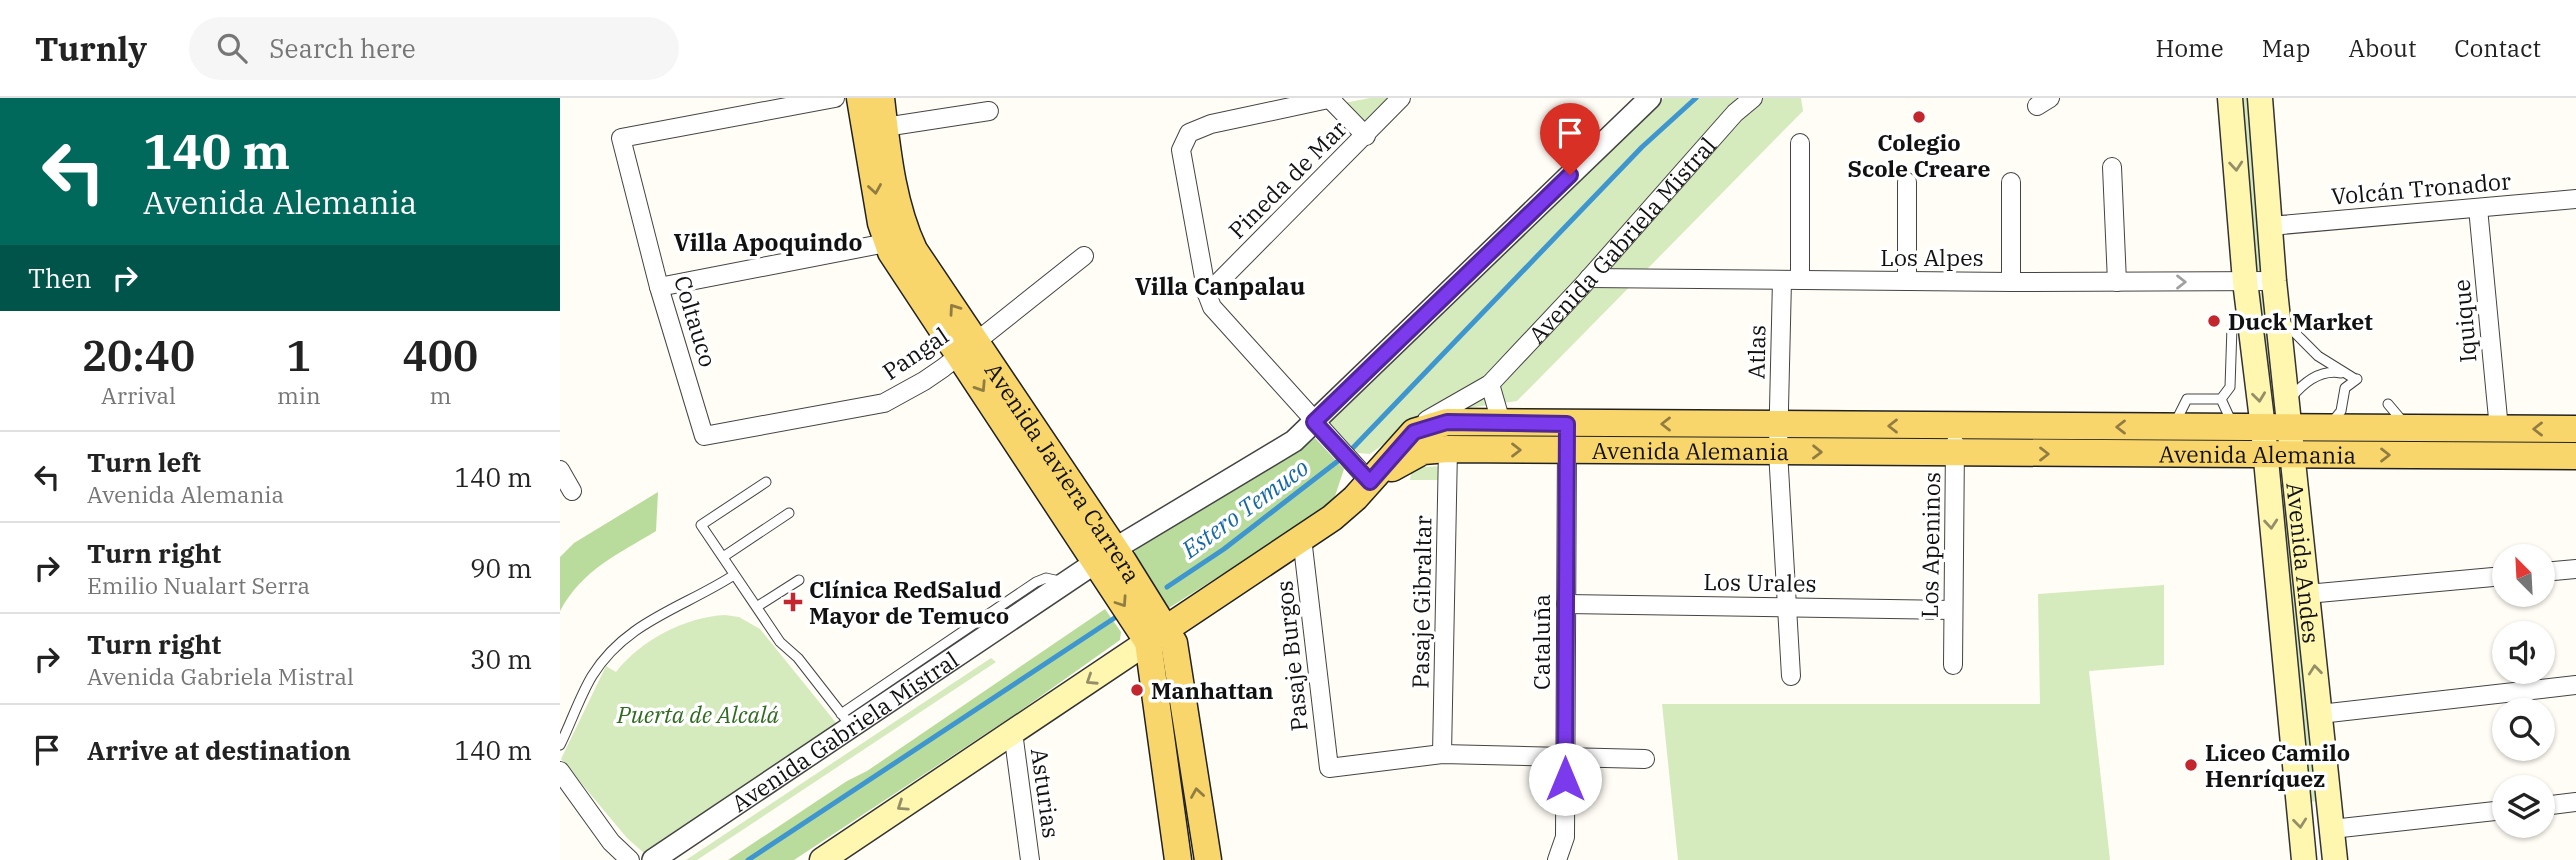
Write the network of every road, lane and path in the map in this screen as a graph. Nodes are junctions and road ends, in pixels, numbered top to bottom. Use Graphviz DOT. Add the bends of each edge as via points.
graph roads {
  1 [pos="835,98"];
  2 [pos="860,98"];
  3 [pos="881,98"];
  4 [pos="1331,98"];
  5 [pos="1401,98"];
  6 [pos="1650,98"];
  7 [pos="1753,98"];
  8 [pos="2230,98"];
  9 [pos="2260,98"];
  10 [pos="989,111"];
  11 [pos="885,127"];
  12 [pos="1366,136"];
  13 [pos="1800,144"];
  14 [pos="2112,167"];
  15 [pos="1907,182"];
  16 [pos="2011,182"];
  17 [pos="2576,199"];
  18 [pos="2478,208"];
  19 [pos="2270,226"];
  20 [pos="886,243"];
  21 [pos="1084,256"];
  22 [pos="1589,278"];
  23 [pos="1791,280"];
  24 [pos="1907,281"];
  25 [pos="2245,281"];
  26 [pos="2274,281"];
  27 [pos="2011,282"];
  28 [pos="2117,282"];
  29 [pos="659,287"];
  30 [pos="1207,294"];
  31 [pos="2278,313"];
  32 [pos="968,347"];
  33 [pos="2243,350"];
  34 [pos="2343,373"];
  35 [pos="1490,384"];
  36 [pos="2221,399"];
  37 [pos="2388,404"];
  38 [pos="2288,416"];
  39 [pos="1501,422"];
  40 [pos="1567,424"];
  41 [pos="1956,427"];
  42 [pos="2173,427"];
  43 [pos="1319,428"];
  44 [pos="2234,428"];
  45 [pos="2263,428"];
  46 [pos="2321,428"];
  47 [pos="2415,428"];
  48 [pos="2499,429"];
  49 [pos="2576,429"];
  50 [pos="1414,432"];
  51 [pos="704,436"];
  52 [pos="1778,438"];
  53 [pos="1448,450"];
  54 [pos="1567,450"];
  55 [pos="1955,454"];
  56 [pos="2292,455"];
  57 [pos="2264,456"];
  58 [pos="2576,456"];
  59 [pos="560,470"];
  60 [pos="1364,476"];
  61 [pos="766,482"];
  62 [pos="572,491"];
  63 [pos="789,513"];
  64 [pos="1302,538"];
  65 [pos="1105,555"];
  66 [pos="723,557"];
  67 [pos="2576,569"];
  68 [pos="2555,571"];
  69 [pos="734,575"];
  70 [pos="2492,577"];
  71 [pos="799,580"];
  72 [pos="2307,594"];
  73 [pos="1566,604"];
  74 [pos="758,606"];
  75 [pos="1786,607"];
  76 [pos="1953,610"];
  77 [pos="1157,636"];
  78 [pos="1953,664"];
  79 [pos="1791,676"];
  80 [pos="2576,685"];
  81 [pos="2320,714"];
  82 [pos="846,720"];
  83 [pos="1013,732"];
  84 [pos="560,745"];
  85 [pos="1442,754"];
  86 [pos="1565,755"];
  87 [pos="1645,758"];
  88 [pos="560,771"];
  89 [pos="2576,802"];
  90 [pos="2555,805"];
  91 [pos="2492,811"];
  92 [pos="2332,829"];
  93 [pos="612,851"];
  94 [pos="630,860"];
  95 [pos="653,860"];
  96 [pos="822,860"];
  97 [pos="1030,860"];
  98 [pos="1178,860"];
  99 [pos="1208,860"];
  100 [pos="1557,860"];
  101 [pos="2304,860"];
  102 [pos="2335,860"];
  1 -- 29 [label="street, Coltauco" via="621,138"];
  2 -- 20 [label="main road, Avenida Javiera Carrera, one-way"];
  3 -- 11 [label="main road, Avenida Javiera Carrera"];
  4 -- 12 [label="street"];
  4 -- 30 [label="street" via="1189,133 1181,150"];
  5 -- 12 [label="street, Pineda de Mar"];
  6 -- 43 [label="street, Avenida Gabriela Mistral"];
  7 -- 22 [label="street, Avenida Gabriela Mistral" via="1703,147"];
  8 -- 25 [label="main road, Avenida Andes, one-way"];
  9 -- 19 [label="main road, Avenida Andes"];
  10 -- 11 [label="street"];
  32 -- 11 [label="main road, Avenida Javiera Carrera, one-way" via="908,239"];
  12 -- 30 [label="street, Pineda de Mar"];
  13 -- 23 [label="street, Atlas"];
  14 -- 28 [label="street"];
  15 -- 24 [label="street"];
  16 -- 27 [label="street"];
  17 -- 18 [label="street, Volcán Tronador"];
  18 -- 19 [label="street, Volcán Tronador"];
  18 -- 48 [label="street, Iquique"];
  19 -- 26 [label="main road, Avenida Andes"];
  20 -- 29 [label="street"];
  20 -- 32 [label="main road, Avenida Javiera Carrera" via="909,283"];
  21 -- 32 [label="street, Pangal"];
  22 -- 23 [label="street, Los Alpes"];
  22 -- 35 [label="street, Avenida Gabriela Mistral"];
  23 -- 24 [label="street, Los Alpes"];
  23 -- 52 [label="street, Atlas"];
  24 -- 27 [label="street, Los Alpes"];
  25 -- 26 [label="street, Los Alpes"];
  28 -- 25 [label="street, Los Alpes, one-way"];
  25 -- 33 [label="main road, Avenida Andes"];
  26 -- 31 [label="main road, Avenida Andes"];
  27 -- 28 [label="street, Los Alpes"];
  29 -- 51 [label="street, Coltauco"];
  30 -- 43 [label="street" via="1212,307"];
  31 -- 34 [label="lane" via="2306,347"];
  31 -- 38 [label="main road, Avenida Andes"];
  32 -- 51 [label="street, Pangal" via="924,381 884,402"];
  32 -- 65 [label="main road, Avenida Javiera Carrera"];
  33 -- 36 [label="lane"];
  33 -- 45 [label="main road, Avenida Andes, one-way"];
  34 -- 38 [label="lane" via="2316,376 2299,388"];
  34 -- 46 [label="lane" via="2356,379 2345,388 2338,416"];
  35 -- 39 [label="street"];
  35 -- 50 [label="street, Avenida Gabriela Mistral"];
  36 -- 42 [label="lane" via="2187,399"];
  36 -- 44 [label="lane"];
  37 -- 47 [label="lane" via="2397,417"];
  38 -- 45 [label="main road, Avenida Alemania"];
  38 -- 46 [label="main road, Avenida Alemania"];
  38 -- 56 [label="main road, Avenida Andes"];
  39 -- 40 [label="main road, Avenida Alemania"];
  39 -- 50 [label="main road, Avenida Alemania" via="1447,422"];
  52 -- 40 [label="main road, Avenida Alemania, one-way"];
  40 -- 54 [label="street, Cataluña"];
  42 -- 41 [label="main road, Avenida Alemania, one-way"];
  41 -- 52 [label="main road, Avenida Alemania, one-way"];
  41 -- 55 [label="street, Los Apeninos"];
  42 -- 44 [label="main road, Avenida Alemania"];
  43 -- 60 [label="street"];
  43 -- 65 [label="street, Avenida Gabriela Mistral"];
  44 -- 45 [label="main road, Avenida Alemania"];
  45 -- 57 [label="main road, Avenida Andes"];
  46 -- 47 [label="main road, Avenida Alemania"];
  47 -- 48 [label="main road, Avenida Alemania"];
  49 -- 48 [label="main road, Avenida Alemania, one-way"];
  50 -- 60 [label="main road"];
  52 -- 54 [label="main road, Avenida Alemania"];
  52 -- 55 [label="main road, Avenida Alemania, one-way"];
  52 -- 75 [label="street, Atlas"];
  53 -- 54 [label="main road, Avenida Alemania, one-way"];
  53 -- 60 [label="main road, Avenida Alemania" via="1423,451"];
  53 -- 85 [label="street, Pasaje Gibraltar"];
  54 -- 73 [label="street, Cataluña"];
  55 -- 57 [label="main road, Avenida Alemania, one-way"];
  55 -- 76 [label="street, Los Apeninos"];
  56 -- 57 [label="main road, Avenida Alemania"];
  56 -- 58 [label="main road, Avenida Alemania, one-way"];
  56 -- 72 [label="main road, Avenida Andes"];
  57 -- 101 [label="main road, Avenida Andes, one-way"];
  59 -- 62 [label="street"];
  60 -- 64 [label="main road" via="1332,518"];
  61 -- 66 [label="lane" via="701,525"];
  63 -- 66 [label="lane"];
  64 -- 77 [label="main road"];
  64 -- 85 [label="street, Pasaje Burgos" via="1329,768"];
  65 -- 77 [label="main road, Avenida Javiera Carrera"];
  65 -- 82 [label="street, Avenida Gabriela Mistral" via="988,624"];
  66 -- 69 [label="lane"];
  67 -- 68 [label="street"];
  69 -- 74 [label="lane"];
  69 -- 84 [label="lane" via="651,618 611,649 590,679"];
  70 -- 72 [label="street"];
  71 -- 74 [label="lane"];
  81 -- 72 [label="main road, Avenida Andes, one-way"];
  73 -- 75 [label="street, Los Urales"];
  73 -- 86 [label="street, Cataluña"];
  74 -- 82 [label="lane" via="780,642"];
  75 -- 76 [label="street, Los Urales"];
  75 -- 79 [label="street, Atlas"];
  76 -- 78 [label="street, Los Apeninos"];
  77 -- 83 [label="main road, one-way"];
  77 -- 98 [label="main road, Avenida Javiera Carrera"];
  99 -- 77 [label="main road, Avenida Javiera Carrera, one-way" via="1174,643"];
  80 -- 81 [label="street"];
  81 -- 92 [label="main road, Avenida Andes"];
  82 -- 95 [label="street, Avenida Gabriela Mistral"];
  83 -- 96 [label="main road, one-way"];
  83 -- 97 [label="street, Asturias"];
  85 -- 86 [label="street"];
  86 -- 87 [label="street"];
  86 -- 100 [label="street, Cataluña" via="1565,837"];
  88 -- 93 [label="street"];
  89 -- 90 [label="street"];
  91 -- 92 [label="street"];
  92 -- 102 [label="main road, Avenida Andes"];
  93 -- 94 [label="street"];
}
